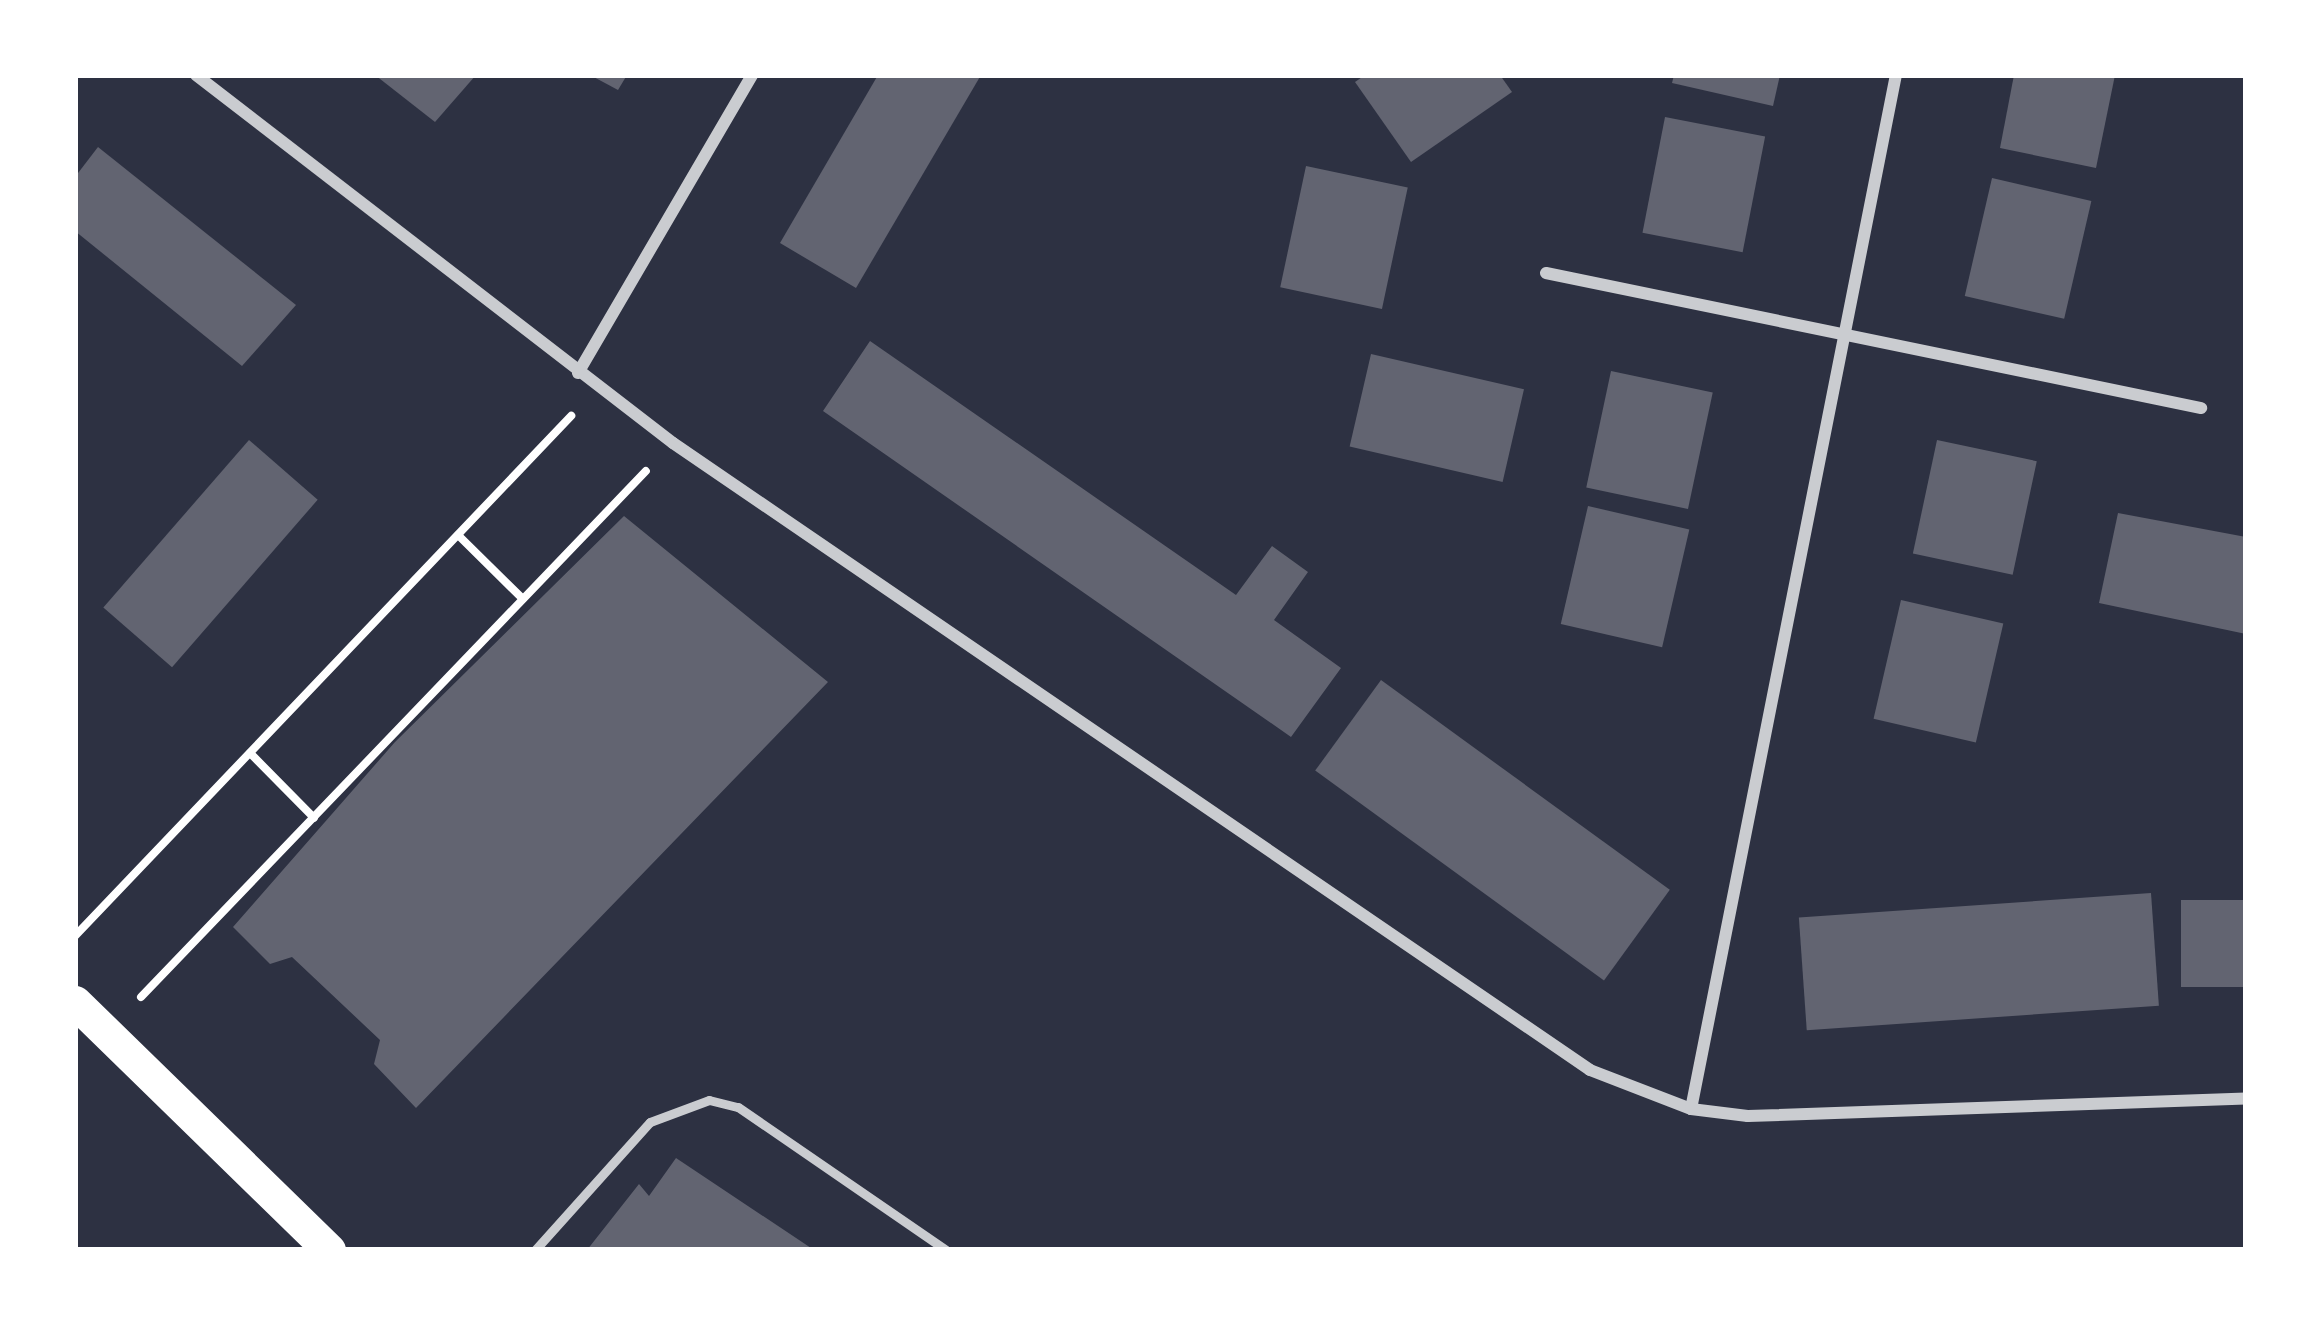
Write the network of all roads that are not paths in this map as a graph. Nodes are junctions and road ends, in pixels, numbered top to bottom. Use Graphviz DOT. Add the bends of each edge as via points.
graph roads {
  1 [pos="196,75"];
  2 [pos="752,75"];
  3 [pos="1896,75"];
  4 [pos="1546,273"];
  5 [pos="1845,338"];
  6 [pos="578,373"];
  7 [pos="2201,408"];
  8 [pos="75,1002"];
  9 [pos="2246,1099"];
  10 [pos="1691,1109"];
  11 [pos="329,1250"];
  12 [pos="535,1250"];
  13 [pos="946,1250"];
  1 -- 6 [label="street"];
  2 -- 6 [label="street"];
  3 -- 5 [label="street"];
  4 -- 5 [label="street"];
  5 -- 7 [label="street"];
  5 -- 10 [label="street"];
  6 -- 10 [label="street" via="1537,1037 1590,1070"];
  8 -- 11 [label="highway"];
  9 -- 10 [label="street" via="1748,1116"];
  12 -- 13 [label="lane" via="650,1122 710,1100 738,1106"];
}
